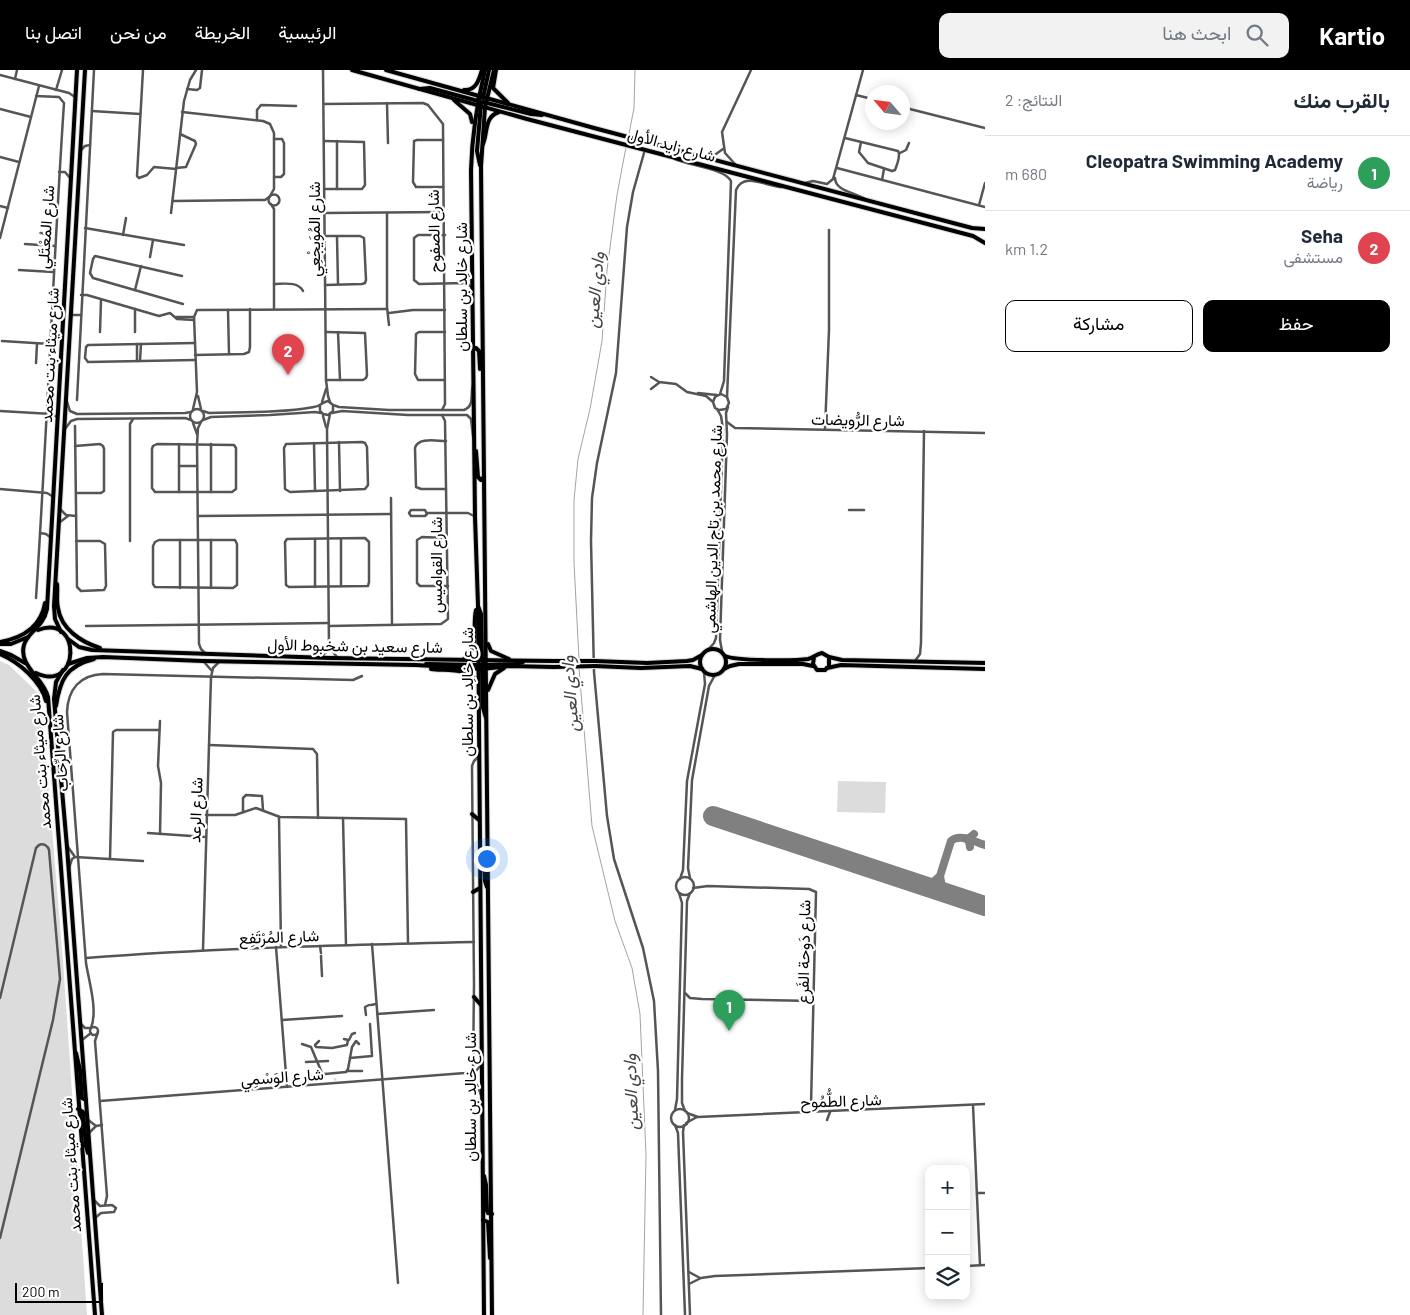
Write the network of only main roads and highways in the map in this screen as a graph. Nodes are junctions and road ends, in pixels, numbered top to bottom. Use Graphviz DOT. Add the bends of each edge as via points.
graph roads {
  1 [pos="77,70"];
  2 [pos="84,70"];
  3 [pos="352,70"];
  4 [pos="387,70"];
  5 [pos="483,70"];
  6 [pos="489,70"];
  7 [pos="495,70"];
  8 [pos="419,89"];
  9 [pos="451,89"];
  10 [pos="450,98"];
  11 [pos="482,102"];
  12 [pos="510,105"];
  13 [pos="507,113"];
  14 [pos="545,114"];
  15 [pos="473,138"];
  16 [pos="481,146"];
  17 [pos="481,166"];
  18 [pos="985,229"];
  19 [pos="985,243"];
  20 [pos="473,349"];
  21 [pos="482,376"];
  22 [pos="474,446"];
  23 [pos="484,477"];
  24 [pos="55,580"];
  25 [pos="48,584"];
  26 [pos="478,605"];
  27 [pos="34,632"];
  28 [pos="61,632"];
  29 [pos="486,634"];
  30 [pos="30,635"];
  31 [pos="68,639"];
  32 [pos="0,643"];
  33 [pos="104,649"];
  34 [pos="0,653"];
  35 [pos="702,655"];
  36 [pos="103,656"];
  37 [pos="725,656"];
  38 [pos="814,657"];
  39 [pos="829,657"];
  40 [pos="463,660"];
  41 [pos="534,661"];
  42 [pos="985,663"];
  43 [pos="27,664"];
  44 [pos="68,664"];
  45 [pos="482,664"];
  46 [pos="595,664"];
  47 [pos="416,665"];
  48 [pos="421,666"];
  49 [pos="510,666"];
  50 [pos="813,666"];
  51 [pos="827,668"];
  52 [pos="724,669"];
  53 [pos="985,669"];
  54 [pos="32,670"];
  55 [pos="63,670"];
  56 [pos="703,670"];
  57 [pos="487,697"];
  58 [pos="49,711"];
  59 [pos="55,711"];
  60 [pos="479,712"];
  61 [pos="486,720"];
  62 [pos="472,814"];
  63 [pos="479,820"];
  64 [pos="479,858"];
  65 [pos="480,888"];
  66 [pos="489,888"];
  67 [pos="473,892"];
  68 [pos="474,997"];
  69 [pos="481,1005"];
  70 [pos="75,1048"];
  71 [pos="86,1100"];
  72 [pos="78,1109"];
  73 [pos="90,1160"];
  74 [pos="482,1172"];
  75 [pos="492,1214"];
  76 [pos="483,1220"];
  77 [pos="492,1262"];
  78 [pos="95,1315"];
  79 [pos="102,1315"];
  80 [pos="484,1315"];
  81 [pos="492,1315"];
  1 -- 25 [label="main road, شارع ميثاء بنت محمد"];
  2 -- 24 [label="main road, شارع ميثاء بنت محمد"];
  3 -- 8 [label="main road, شارع زايد الأول"];
  4 -- 9 [label="main road, شارع زايد الأول"];
  5 -- 9 [label="main road" via="472,89"];
  5 -- 11 [label="main road, شارع خالِد بن سلطان"];
  6 -- 11 [label="main road"];
  7 -- 11 [label="main road, شارع خالِد بن سلطان"];
  7 -- 12 [label="main road" via="493,88"];
  8 -- 10 [label="main road, شارع زايد الأول"];
  8 -- 11 [label="main road" via="430,88"];
  9 -- 11 [label="main road, شارع زايد الأول"];
  10 -- 11 [label="main road, شارع زايد الأول"];
  10 -- 15 [label="main road" via="471,115"];
  11 -- 12 [label="main road, شارع زايد الأول"];
  11 -- 13 [label="main road, شارع زايد الأول"];
  11 -- 14 [label="main road" via="530,114"];
  11 -- 15 [label="main road, شارع خالِد بن سلطان"];
  11 -- 16 [label="main road, شارع خالِد بن سلطان"];
  11 -- 17 [label="main road" via="477,151"];
  12 -- 14 [label="main road, شارع زايد الأول"];
  13 -- 16 [label="main road" via="497,112 492,116 486,125"];
  13 -- 19 [label="main road, شارع زايد الأول" via="973,236"];
  14 -- 18 [label="main road, شارع زايد الأول"];
  15 -- 20 [label="main road, شارع خالِد بن سلطان"];
  16 -- 17 [label="main road, شارع خالِد بن سلطان"];
  17 -- 21 [label="main road, شارع خالِد بن سلطان"];
  20 -- 21 [label="main road" via="479,351"];
  20 -- 22 [label="main road, شارع خالِد بن سلطان"];
  21 -- 23 [label="main road, شارع خالِد بن سلطان"];
  22 -- 23 [label="main road" via="478,457 478,478"];
  22 -- 26 [label="main road, شارع خالِد بن سلطان"];
  23 -- 29 [label="main road, شارع خالِد بن سلطان"];
  24 -- 28 [label="main road, شارع ميثاء بنت محمد" via="54,612"];
  24 -- 33 [label="main road" via="62,622 79,640"];
  25 -- 27 [label="main road, شارع ميثاء بنت محمد" via="46,614"];
  25 -- 32 [label="main road" via="45,606 38,621 19,637"];
  26 -- 40 [label="main road" via="474,644"];
  26 -- 45 [label="main road, شارع خالِد بن سلطان"];
  27 -- 28 [label="main road" via="48,628"];
  27 -- 30 [label="main road, شارع ميثاء بنت محمد"];
  28 -- 31 [label="main road"];
  29 -- 41 [label="main road" via="491,650 506,658"];
  29 -- 45 [label="main road, شارع خالِد بن سلطان"];
  30 -- 32 [label="main road" via="18,642"];
  30 -- 43 [label="main road" via="23,649"];
  31 -- 33 [label="main road, شارع سعيد بن شخبوط الأول" via="83,648"];
  31 -- 44 [label="main road" via="72,651"];
  33 -- 40 [label="main road, شارع سعيد بن شخبوط الأول"];
  34 -- 43 [label="main road"];
  34 -- 58 [label="main road" via="16,662 38,684"];
  35 -- 37 [label="main road" via="714,648"];
  35 -- 46 [label="main road, شارع سعيد بن شخبوط الأول" via="687,661"];
  35 -- 56 [label="main road"];
  36 -- 44 [label="main road, شارع سعيد بن شخبوط الأول"];
  36 -- 47 [label="main road, شارع سعيد بن شخبوط الأول"];
  36 -- 59 [label="main road" via="81,662 64,677"];
  37 -- 38 [label="main road" via="736,659"];
  37 -- 52 [label="main road"];
  38 -- 39 [label="main road" via="822,653"];
  38 -- 50 [label="main road"];
  39 -- 42 [label="main road" via="840,660"];
  39 -- 51 [label="main road"];
  40 -- 45 [label="main road, شارع سعيد بن شخبوط الأول"];
  41 -- 45 [label="main road, شارع سعيد بن شخبوط الأول"];
  41 -- 46 [label="main road, شارع سعيد بن شخبوط الأول, bridge"];
  43 -- 54 [label="main road, شارع ميثاء بنت محمد"];
  44 -- 55 [label="main road"];
  45 -- 47 [label="main road"];
  45 -- 48 [label="main road, شارع سعيد بن شخبوط الأول"];
  45 -- 49 [label="main road, شارع سعيد بن شخبوط الأول"];
  45 -- 57 [label="main road, شارع خالِد بن سلطان"];
  45 -- 60 [label="main road, شارع خالِد بن سلطان"];
  45 -- 61 [label="main road"];
  46 -- 49 [label="main road, شارع سعيد بن شخبوط الأول, bridge"];
  46 -- 56 [label="main road, شارع سعيد بن شخبوط الأول" via="641,668 690,666"];
  47 -- 48 [label="main road, شارع سعيد بن شخبوط الأول"];
  48 -- 60 [label="main road" via="460,671 475,679"];
  49 -- 57 [label="main road" via="496,672"];
  50 -- 51 [label="main road" via="820,670"];
  50 -- 52 [label="main road" via="739,664"];
  51 -- 53 [label="main road" via="841,665"];
  52 -- 56 [label="main road" via="715,675"];
  54 -- 55 [label="main road" via="51,676"];
  54 -- 58 [label="main road, شارع ميثاء بنت محمد" via="46,690"];
  55 -- 59 [label="main road, شارع ميثاء بنت محمد" via="55,686"];
  57 -- 61 [label="main road, شارع خالِد بن سلطان"];
  58 -- 70 [label="main road, شارع ميثاء بنت محمد"];
  59 -- 71 [label="main road, شارع ميثاء بنت محمد"];
  60 -- 63 [label="main road, شارع خالِد بن سلطان"];
  61 -- 66 [label="main road, شارع خالِد بن سلطان"];
  62 -- 63 [label="main road"];
  63 -- 64 [label="main road, شارع خالِد بن سلطان"];
  64 -- 65 [label="main road, شارع خالِد بن سلطان"];
  64 -- 66 [label="main road" via="484,860 485,881"];
  65 -- 67 [label="main road"];
  65 -- 69 [label="main road, شارع خالِد بن سلطان"];
  66 -- 75 [label="main road, شارع خالِد بن سلطان"];
  68 -- 69 [label="main road"];
  69 -- 74 [label="main road, شارع خالِد بن سلطان"];
  70 -- 71 [label="main road" via="82,1098"];
  70 -- 72 [label="main road, شارع ميثاء بنت محمد"];
  71 -- 73 [label="main road, شارع ميثاء بنت محمد"];
  72 -- 73 [label="main road" via="83,1111"];
  72 -- 78 [label="main road, شارع ميثاء بنت محمد"];
  73 -- 79 [label="main road, شارع ميثاء بنت محمد"];
  74 -- 75 [label="main road" via="487,1211"];
  74 -- 76 [label="main road, شارع خالِد بن سلطان"];
  75 -- 77 [label="main road, شارع خالِد بن سلطان"];
  76 -- 77 [label="main road" via="488,1222"];
  76 -- 80 [label="main road, شارع خالِد بن سلطان"];
  77 -- 81 [label="main road, شارع خالِد بن سلطان"];
}
